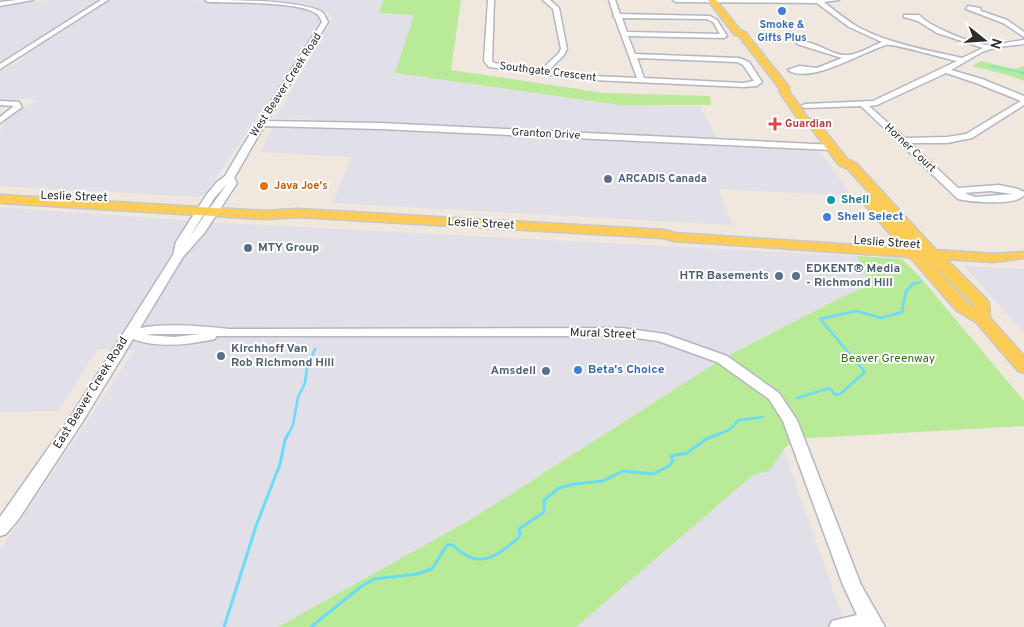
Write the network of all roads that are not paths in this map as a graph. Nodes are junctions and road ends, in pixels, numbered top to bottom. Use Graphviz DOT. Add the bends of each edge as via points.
graph roads {
  1 [pos="30,0"];
  2 [pos="105,0"];
  3 [pos="208,0"];
  4 [pos="490,0"];
  5 [pos="546,0"];
  6 [pos="612,0"];
  7 [pos="676,0"];
  8 [pos="694,0"];
  9 [pos="700,0"];
  10 [pos="836,0"];
  11 [pos="716,1"];
  12 [pos="766,1"];
  13 [pos="818,1"];
  14 [pos="0,4"];
  15 [pos="978,11"];
  16 [pos="616,16"];
  17 [pos="918,19"];
  18 [pos="624,34"];
  19 [pos="1024,35"];
  20 [pos="888,42"];
  21 [pos="1024,43"];
  22 [pos="811,47"];
  23 [pos="993,48"];
  24 [pos="633,56"];
  25 [pos="848,57"];
  26 [pos="966,60"];
  27 [pos="0,68"];
  28 [pos="544,71"];
  29 [pos="809,71"];
  30 [pos="944,71"];
  31 [pos="641,80"];
  32 [pos="1024,100"];
  33 [pos="0,103"];
  34 [pos="864,104"];
  35 [pos="799,106"];
  36 [pos="0,122"];
  37 [pos="261,123"];
  38 [pos="903,141"];
  39 [pos="832,147"];
  40 [pos="842,162"];
  41 [pos="956,191"];
  42 [pos="0,194"];
  43 [pos="0,199"];
  44 [pos="210,207"];
  45 [pos="919,249"];
  46 [pos="1022,255"];
  47 [pos="128,334"];
  48 [pos="1024,367"];
  49 [pos="0,529"];
  50 [pos="872,624"];
  51 [pos="839,627"];
  1 -- 14 [label="street"];
  2 -- 27 [label="street"];
  3 -- 37 [label="street, West Beaver Creek Road" via="284,3 309,8 324,17 323,28"];
  4 -- 28 [label="street, Southgate Crescent" via="488,61 495,65"];
  5 -- 28 [label="street" via="556,8 564,49"];
  6 -- 16 [label="street"];
  7 -- 8 [label="street"];
  8 -- 9 [label="street"];
  8 -- 11 [label="street"];
  9 -- 11 [label="street"];
  10 -- 13 [label="street"];
  11 -- 12 [label="street"];
  11 -- 35 [label="main road" via="744,32 742,34 784,91"];
  12 -- 13 [label="street"];
  13 -- 20 [label="street" via="854,27"];
  15 -- 19 [label="street" via="1006,21"];
  16 -- 18 [label="street"];
  16 -- 18 [label="street" via="708,17 715,21 724,36"];
  17 -- 23 [label="street" via="941,32"];
  18 -- 24 [label="street"];
  20 -- 25 [label="street"];
  20 -- 26 [label="street"];
  21 -- 23 [label="street"];
  22 -- 25 [label="street"];
  23 -- 26 [label="street"];
  24 -- 31 [label="street"];
  24 -- 31 [label="street, Southgate Crescent" via="739,60 746,64 758,82 743,85"];
  25 -- 29 [label="street"];
  26 -- 30 [label="street"];
  28 -- 31 [label="street, Southgate Crescent"];
  30 -- 32 [label="street" via="979,81"];
  30 -- 34 [label="street" via="886,99"];
  32 -- 38 [label="street" via="969,136"];
  33 -- 36 [label="street" via="18,107"];
  34 -- 35 [label="street" via="840,108"];
  34 -- 38 [label="street, Horner Court"];
  35 -- 39 [label="main road" via="805,121 813,123"];
  37 -- 39 [label="street, Granton Drive"];
  37 -- 44 [label="street, West Beaver Creek Road" via="229,178 232,183"];
  38 -- 41 [label="street, Horner Court"];
  39 -- 40 [label="main road"];
  40 -- 45 [label="main road" via="840,166"];
  41 -- 41 [label="street, Horner Court" via="962,197 975,200 1018,197 1020,194 1006,188"];
  42 -- 44 [label="main road, Leslie Street"];
  43 -- 44 [label="main road, Leslie Street"];
  44 -- 45 [label="main road, Leslie Street" via="266,215 298,213"];
  44 -- 47 [label="street, East Beaver Creek Road" via="194,242 179,255"];
  45 -- 46 [label="main road, Leslie Street" via="994,258"];
  45 -- 48 [label="main road" via="962,307 982,318"];
  47 -- 49 [label="street, East Beaver Creek Road" via="78,417"];
  47 -- 50 [label="street, Mural Street" via="148,339 193,339 223,333 622,332 660,337 722,359 774,396 790,420 852,585"];
  50 -- 51 [label="street"];
}
